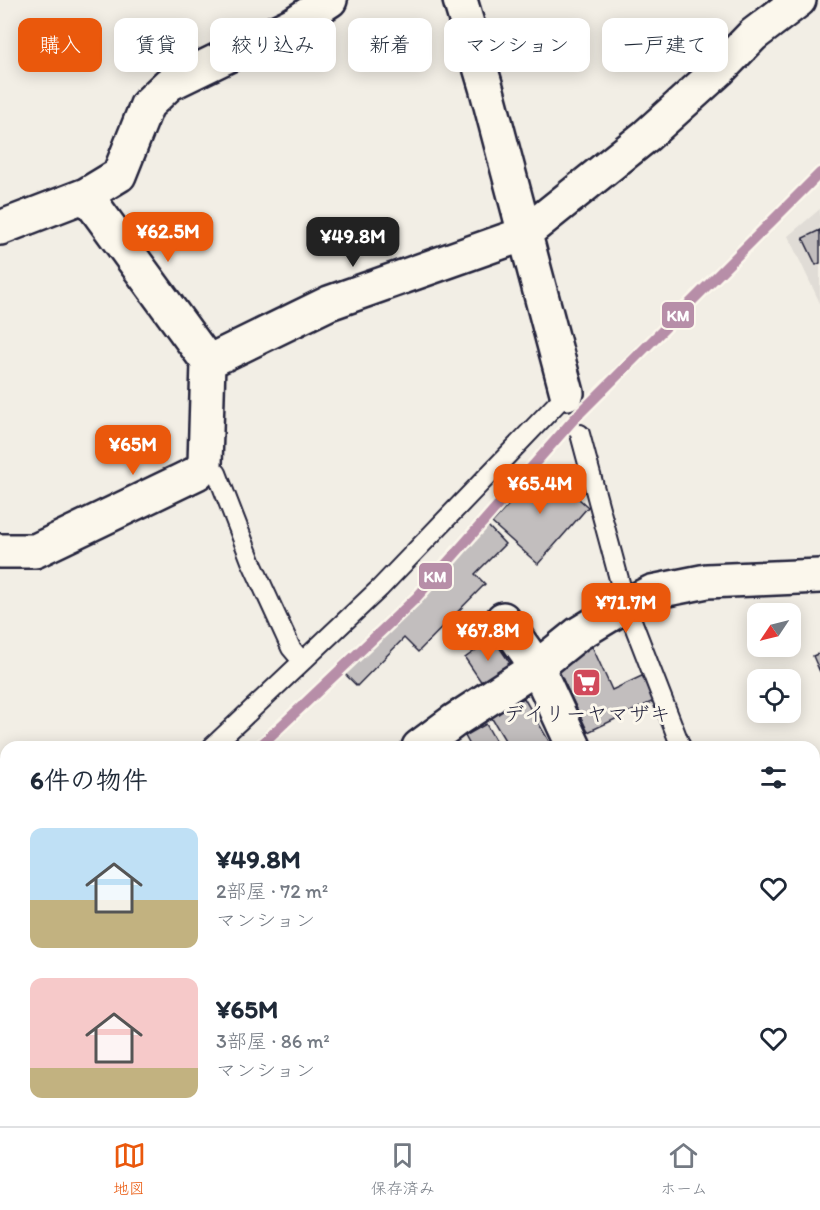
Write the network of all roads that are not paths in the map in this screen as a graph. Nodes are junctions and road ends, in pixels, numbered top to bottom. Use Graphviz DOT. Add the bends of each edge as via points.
graph roads {
  1 [pos="330,0"];
  2 [pos="460,0"];
  3 [pos="800,0"];
  4 [pos="86,195"];
  5 [pos="0,228"];
  6 [pos="524,234"];
  7 [pos="208,362"];
  8 [pos="567,393"];
  9 [pos="580,434"];
  10 [pos="205,464"];
  11 [pos="0,551"];
  12 [pos="820,576"];
  13 [pos="626,605"];
  14 [pos="503,619"];
  15 [pos="302,661"];
  16 [pos="537,667"];
  17 [pos="218,741"];
  18 [pos="427,741"];
  19 [pos="571,741"];
  20 [pos="679,741"];
  1 -- 4 [label="street" via="295,22 169,84 147,105 119,175"];
  2 -- 6 [label="street"];
  3 -- 6 [label="street" via="753,35 646,136"];
  4 -- 5 [label="street"];
  4 -- 7 [label="street"];
  6 -- 7 [label="street" via="329,303"];
  6 -- 8 [label="street"];
  7 -- 10 [label="street"];
  8 -- 15 [label="lane" via="380,588"];
  9 -- 13 [label="lane"];
  10 -- 11 [label="street" via="197,473 35,551"];
  10 -- 15 [label="lane" via="217,473 251,561 291,648"];
  12 -- 13 [label="street" via="706,582 652,592"];
  13 -- 16 [label="street" via="578,634"];
  13 -- 20 [label="lane"];
  14 -- 16 [label="street"];
  15 -- 17 [label="lane"];
  16 -- 18 [label="street"];
  16 -- 19 [label="street"];
}
